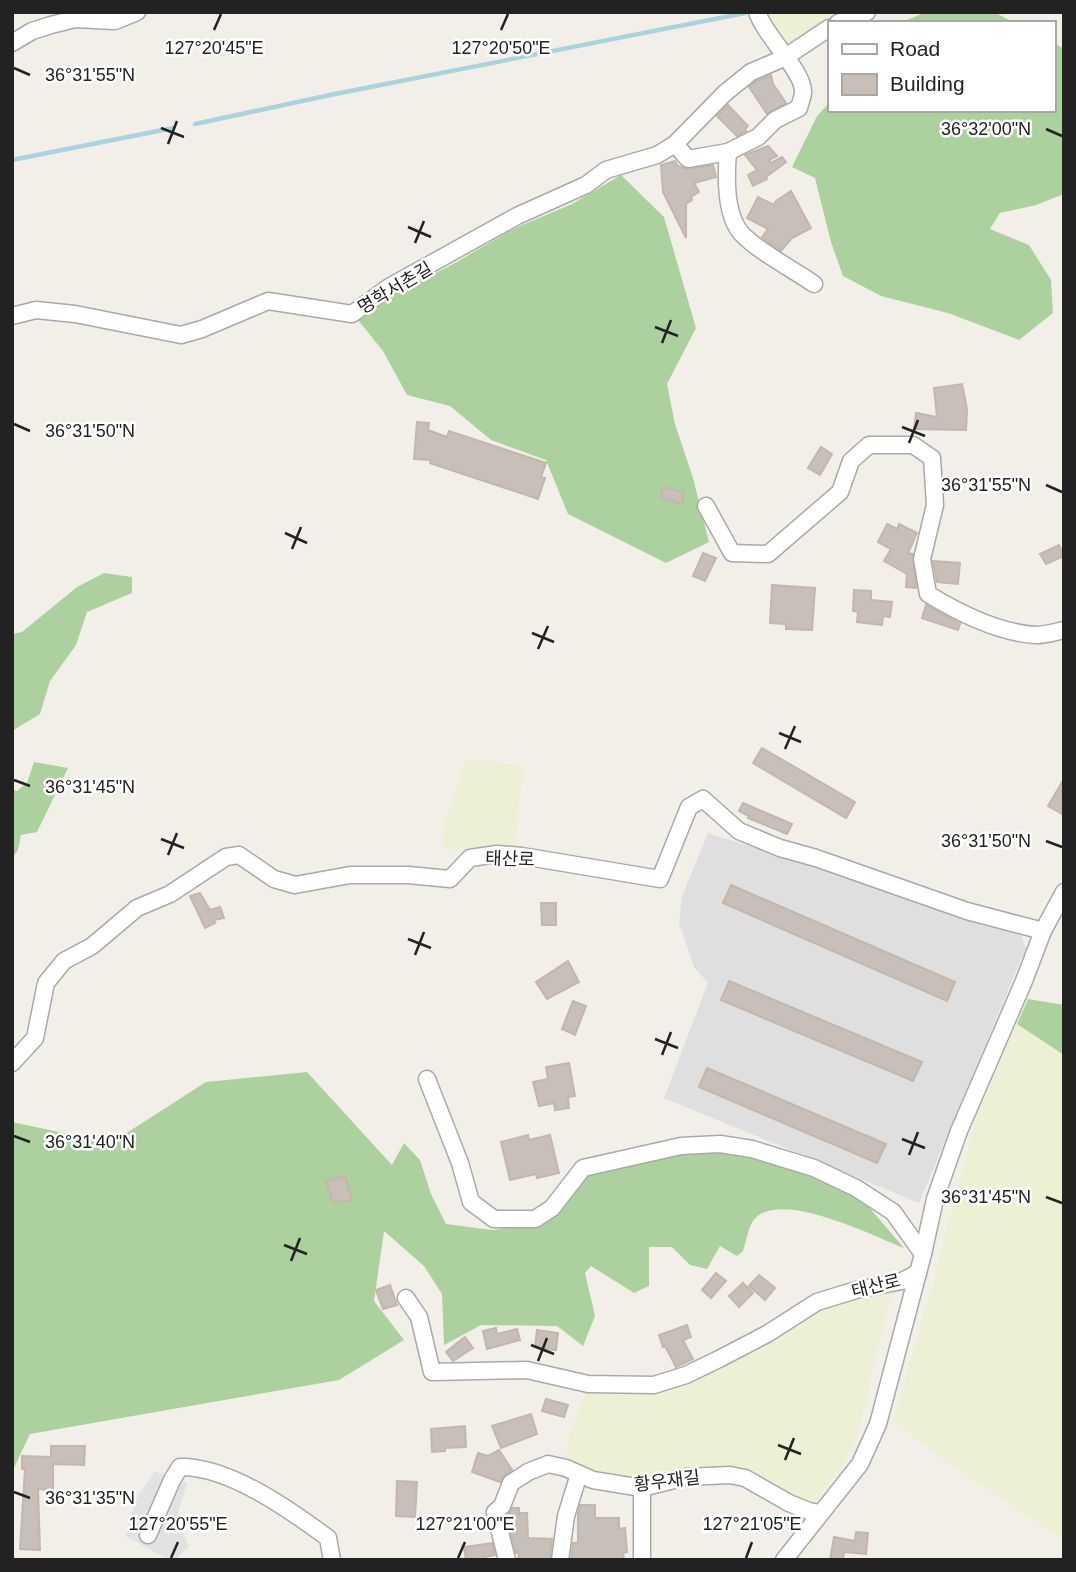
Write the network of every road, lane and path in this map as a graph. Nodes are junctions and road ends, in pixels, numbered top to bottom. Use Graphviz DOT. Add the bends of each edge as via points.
graph roads {
  1 [pos="137,12"];
  2 [pos="757,12"];
  3 [pos="867,12"];
  4 [pos="843,21"];
  5 [pos="828,29"];
  6 [pos="12,43"];
  7 [pos="785,58"];
  8 [pos="675,144"];
  9 [pos="728,152"];
  10 [pos="814,284"];
  11 [pos="12,316"];
  12 [pos="706,506"];
  13 [pos="1064,630"];
  14 [pos="1064,892"];
  15 [pos="1043,931"];
  16 [pos="12,1063"];
  17 [pos="428,1079"];
  18 [pos="923,1254"];
  19 [pos="918,1273"];
  20 [pos="406,1298"];
  21 [pos="579,1474"];
  22 [pos="642,1488"];
  23 [pos="820,1513"];
  24 [pos="148,1535"];
  25 [pos="332,1560"];
  26 [pos="507,1560"];
  27 [pos="561,1560"];
  28 [pos="642,1560"];
  29 [pos="784,1560"];
  1 -- 6 [label="street" via="115,21 75,19 32,31"];
  2 -- 7 [label="street"];
  3 -- 4 [label="street"];
  5 -- 7 [label="street, 명학서촌길"];
  7 -- 8 [label="street, 명학서촌길" via="751,72"];
  7 -- 9 [label="street" via="800,77 803,93 799,108 775,120 758,138"];
  8 -- 9 [label="street" via="688,159"];
  8 -- 11 [label="street, 명학서촌길" via="657,155 607,170 577,190 517,216 389,287 352,314 268,301 181,335 75,314 36,310"];
  9 -- 10 [label="street" via="726,179 740,232"];
  12 -- 13 [label="street" via="732,553 768,554 840,492 851,461 869,445 913,444 932,458 934,505 922,559 928,594 1006,631 1038,635"];
  14 -- 15 [label="street, 태산로"];
  15 -- 16 [label="street, 태산로" via="967,911 780,848 739,831 704,799 688,807 660,879 498,854 470,858 450,879 349,875 295,884 274,879 239,855 226,857 170,894 137,908 92,946 64,961 46,983 34,1038"];
  15 -- 18 [label="street, 태산로" via="959,1131 935,1199"];
  17 -- 18 [label="street" via="471,1202 494,1219 536,1219 552,1208 583,1168 681,1146 720,1144 814,1168 856,1188 892,1212"];
  18 -- 19 [label="street, 태산로"];
  19 -- 20 [label="street, 태산로" via="817,1302 719,1359 654,1385 588,1384 527,1370 432,1372 419,1317"];
  19 -- 23 [label="street, 태산로" via="878,1424 860,1464"];
  21 -- 22 [label="street, 황우재길"];
  21 -- 26 [label="street, 황우재길" via="548,1464 511,1483 495,1512"];
  21 -- 27 [label="street" via="566,1516"];
  22 -- 23 [label="street, 황우재길" via="686,1477 730,1475"];
  22 -- 28 [label="street"];
  23 -- 29 [label="street, 태산로"];
  24 -- 25 [label="street" via="180,1467 195,1467 242,1484 289,1509 328,1538"];
}
